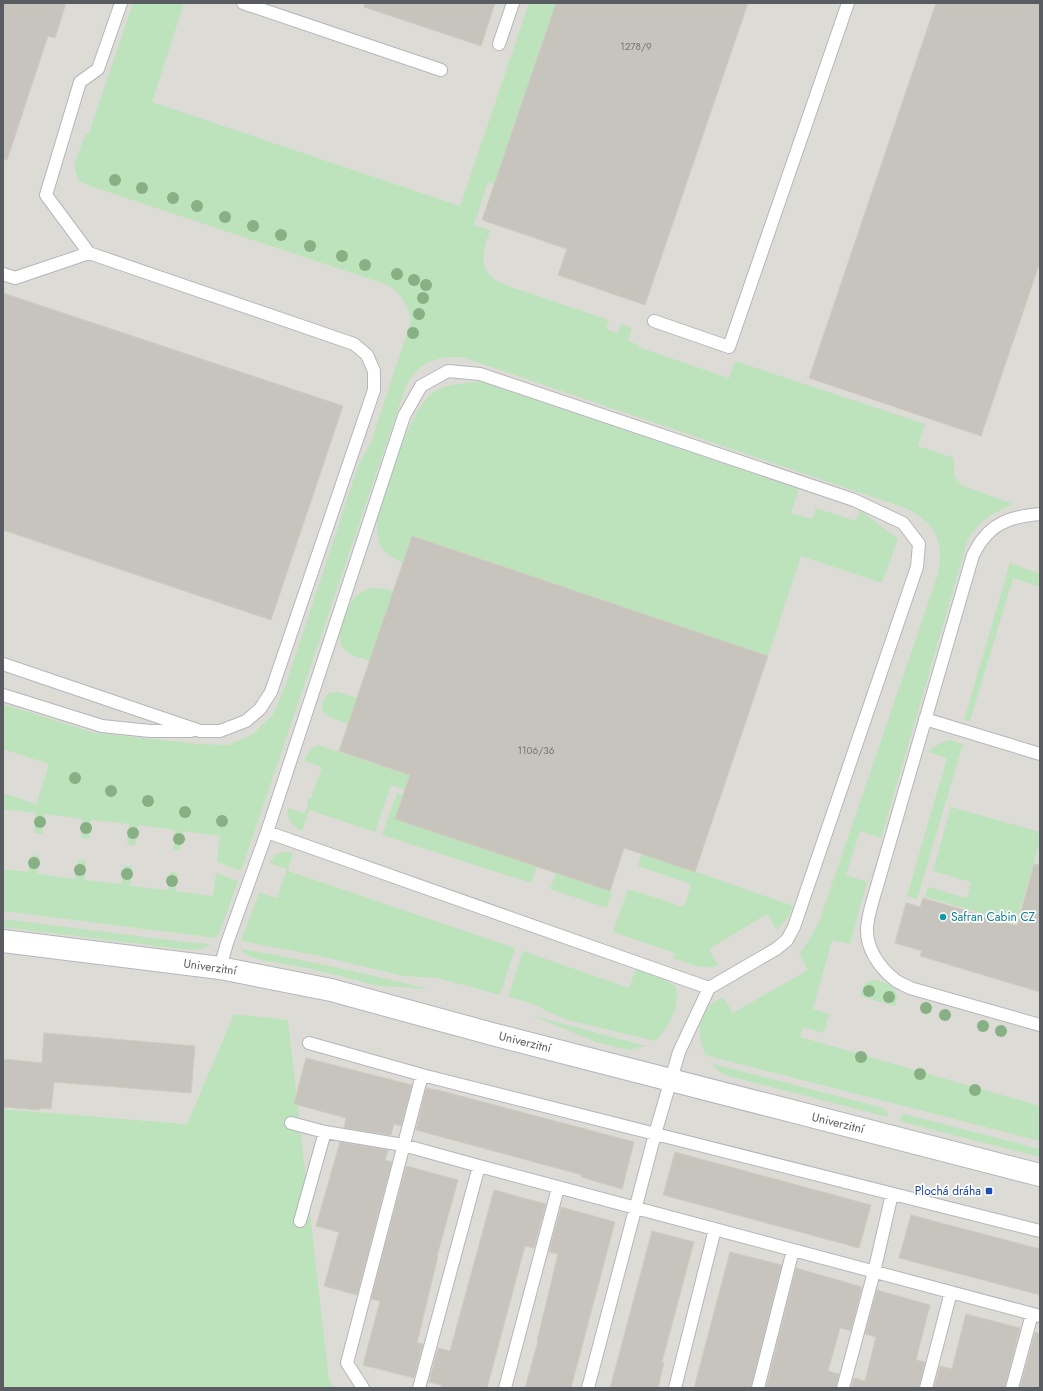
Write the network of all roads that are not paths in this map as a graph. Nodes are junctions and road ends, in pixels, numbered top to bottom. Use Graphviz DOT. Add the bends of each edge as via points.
graph roads {
  1 [pos="120,3"];
  2 [pos="243,3"];
  3 [pos="514,3"];
  4 [pos="848,3"];
  5 [pos="499,44"];
  6 [pos="441,70"];
  7 [pos="89,253"];
  8 [pos="3,274"];
  9 [pos="654,321"];
  10 [pos="1040,514"];
  11 [pos="3,664"];
  12 [pos="3,695"];
  13 [pos="925,719"];
  14 [pos="200,731"];
  15 [pos="1040,754"];
  16 [pos="267,832"];
  17 [pos="3,941"];
  18 [pos="220,968"];
  19 [pos="709,988"];
  20 [pos="1040,1025"];
  21 [pos="309,1043"];
  22 [pos="422,1075"];
  23 [pos="671,1080"];
  24 [pos="291,1123"];
  25 [pos="325,1132"];
  26 [pos="655,1134"];
  27 [pos="404,1145"];
  28 [pos="479,1166"];
  29 [pos="1040,1175"];
  30 [pos="558,1188"];
  31 [pos="892,1194"];
  32 [pos="635,1208"];
  33 [pos="300,1221"];
  34 [pos="715,1229"];
  35 [pos="1040,1231"];
  36 [pos="793,1250"];
  37 [pos="874,1272"];
  38 [pos="951,1292"];
  39 [pos="1036,1315"];
  40 [pos="363,1388"];
  41 [pos="419,1388"];
  42 [pos="506,1388"];
  43 [pos="588,1388"];
  44 [pos="675,1388"];
  45 [pos="758,1388"];
  46 [pos="843,1388"];
  47 [pos="926,1388"];
  48 [pos="1012,1388"];
  1 -- 7 [label="lane" via="98,69 80,82 46,195"];
  2 -- 6 [label="lane"];
  3 -- 5 [label="lane"];
  4 -- 9 [label="lane" via="729,347"];
  7 -- 8 [label="lane" via="15,278"];
  7 -- 14 [label="lane" via="354,344 367,355 374,371 374,390 271,692 260,709 246,721 220,732"];
  10 -- 13 [label="lane" via="1007,520 995,527 983,539 973,555"];
  11 -- 14 [label="lane"];
  12 -- 14 [label="lane" via="102,726 150,732"];
  13 -- 15 [label="lane"];
  13 -- 20 [label="lane" via="870,910 867,930 871,950 894,980 910,988"];
  16 -- 18 [label="lane" via="226,943"];
  16 -- 19 [label="lane"];
  16 -- 19 [label="lane" via="404,416 421,386 428,382 448,371 480,374 854,500 903,522 919,544 917,567 794,927 786,940 776,949"];
  17 -- 18 [label="street, Univerzitní"];
  18 -- 23 [label="street, Univerzitní" via="331,990"];
  19 -- 23 [label="lane" via="679,1052"];
  21 -- 22 [label="lane"];
  22 -- 26 [label="lane"];
  22 -- 27 [label="lane"];
  23 -- 26 [label="lane"];
  23 -- 29 [label="street, Univerzitní"];
  24 -- 25 [label="lane"];
  25 -- 27 [label="lane"];
  25 -- 33 [label="lane"];
  26 -- 31 [label="lane"];
  26 -- 32 [label="lane"];
  27 -- 28 [label="lane"];
  27 -- 40 [label="lane" via="347,1363"];
  28 -- 30 [label="lane"];
  28 -- 41 [label="lane"];
  30 -- 32 [label="lane"];
  30 -- 42 [label="lane"];
  31 -- 35 [label="lane"];
  31 -- 37 [label="lane"];
  32 -- 34 [label="lane"];
  32 -- 43 [label="lane"];
  34 -- 36 [label="lane"];
  34 -- 44 [label="lane"];
  36 -- 37 [label="lane"];
  36 -- 45 [label="lane"];
  37 -- 38 [label="lane"];
  37 -- 46 [label="lane"];
  38 -- 39 [label="lane"];
  38 -- 47 [label="lane"];
  39 -- 48 [label="lane"];
}
